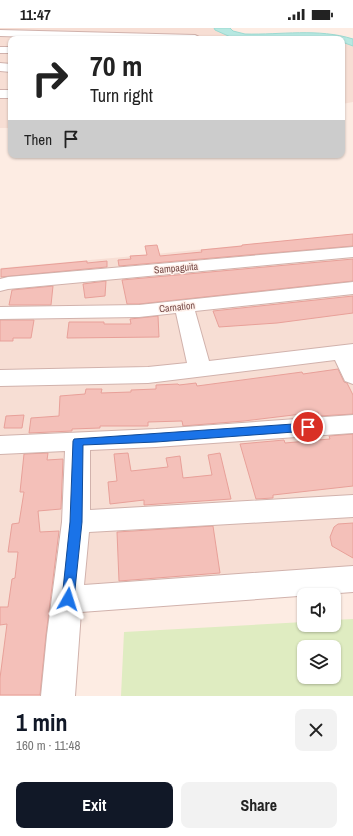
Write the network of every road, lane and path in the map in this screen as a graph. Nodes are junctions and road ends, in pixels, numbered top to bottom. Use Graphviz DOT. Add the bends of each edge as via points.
graph roads {
  1 [pos="185,28"];
  2 [pos="100,32"];
  3 [pos="0,33"];
  4 [pos="164,36"];
  5 [pos="192,36"];
  6 [pos="353,252"];
  7 [pos="0,285"];
  8 [pos="353,288"];
  9 [pos="184,306"];
  10 [pos="0,313"];
  11 [pos="348,352"];
  12 [pos="200,369"];
  13 [pos="353,376"];
  14 [pos="0,378"];
  15 [pos="353,424"];
  16 [pos="78,441"];
  17 [pos="0,445"];
  18 [pos="353,506"];
  19 [pos="76,522"];
  20 [pos="353,579"];
  21 [pos="68,599"];
  22 [pos="58,696"];
  1 -- 5 [label="street" via="186,33"];
  2 -- 3 [label="street"];
  2 -- 4 [label="street"];
  6 -- 7 [label="street, Sampaguita"];
  8 -- 9 [label="street, Carnation"];
  9 -- 10 [label="street, Carnation" via="139,311"];
  9 -- 12 [label="street"];
  11 -- 12 [label="street"];
  11 -- 13 [label="street"];
  12 -- 14 [label="street" via="148,375"];
  15 -- 16 [label="street"];
  16 -- 17 [label="street"];
  16 -- 19 [label="street"];
  18 -- 19 [label="street"];
  19 -- 21 [label="street"];
  20 -- 21 [label="street"];
  21 -- 22 [label="street"];
}
